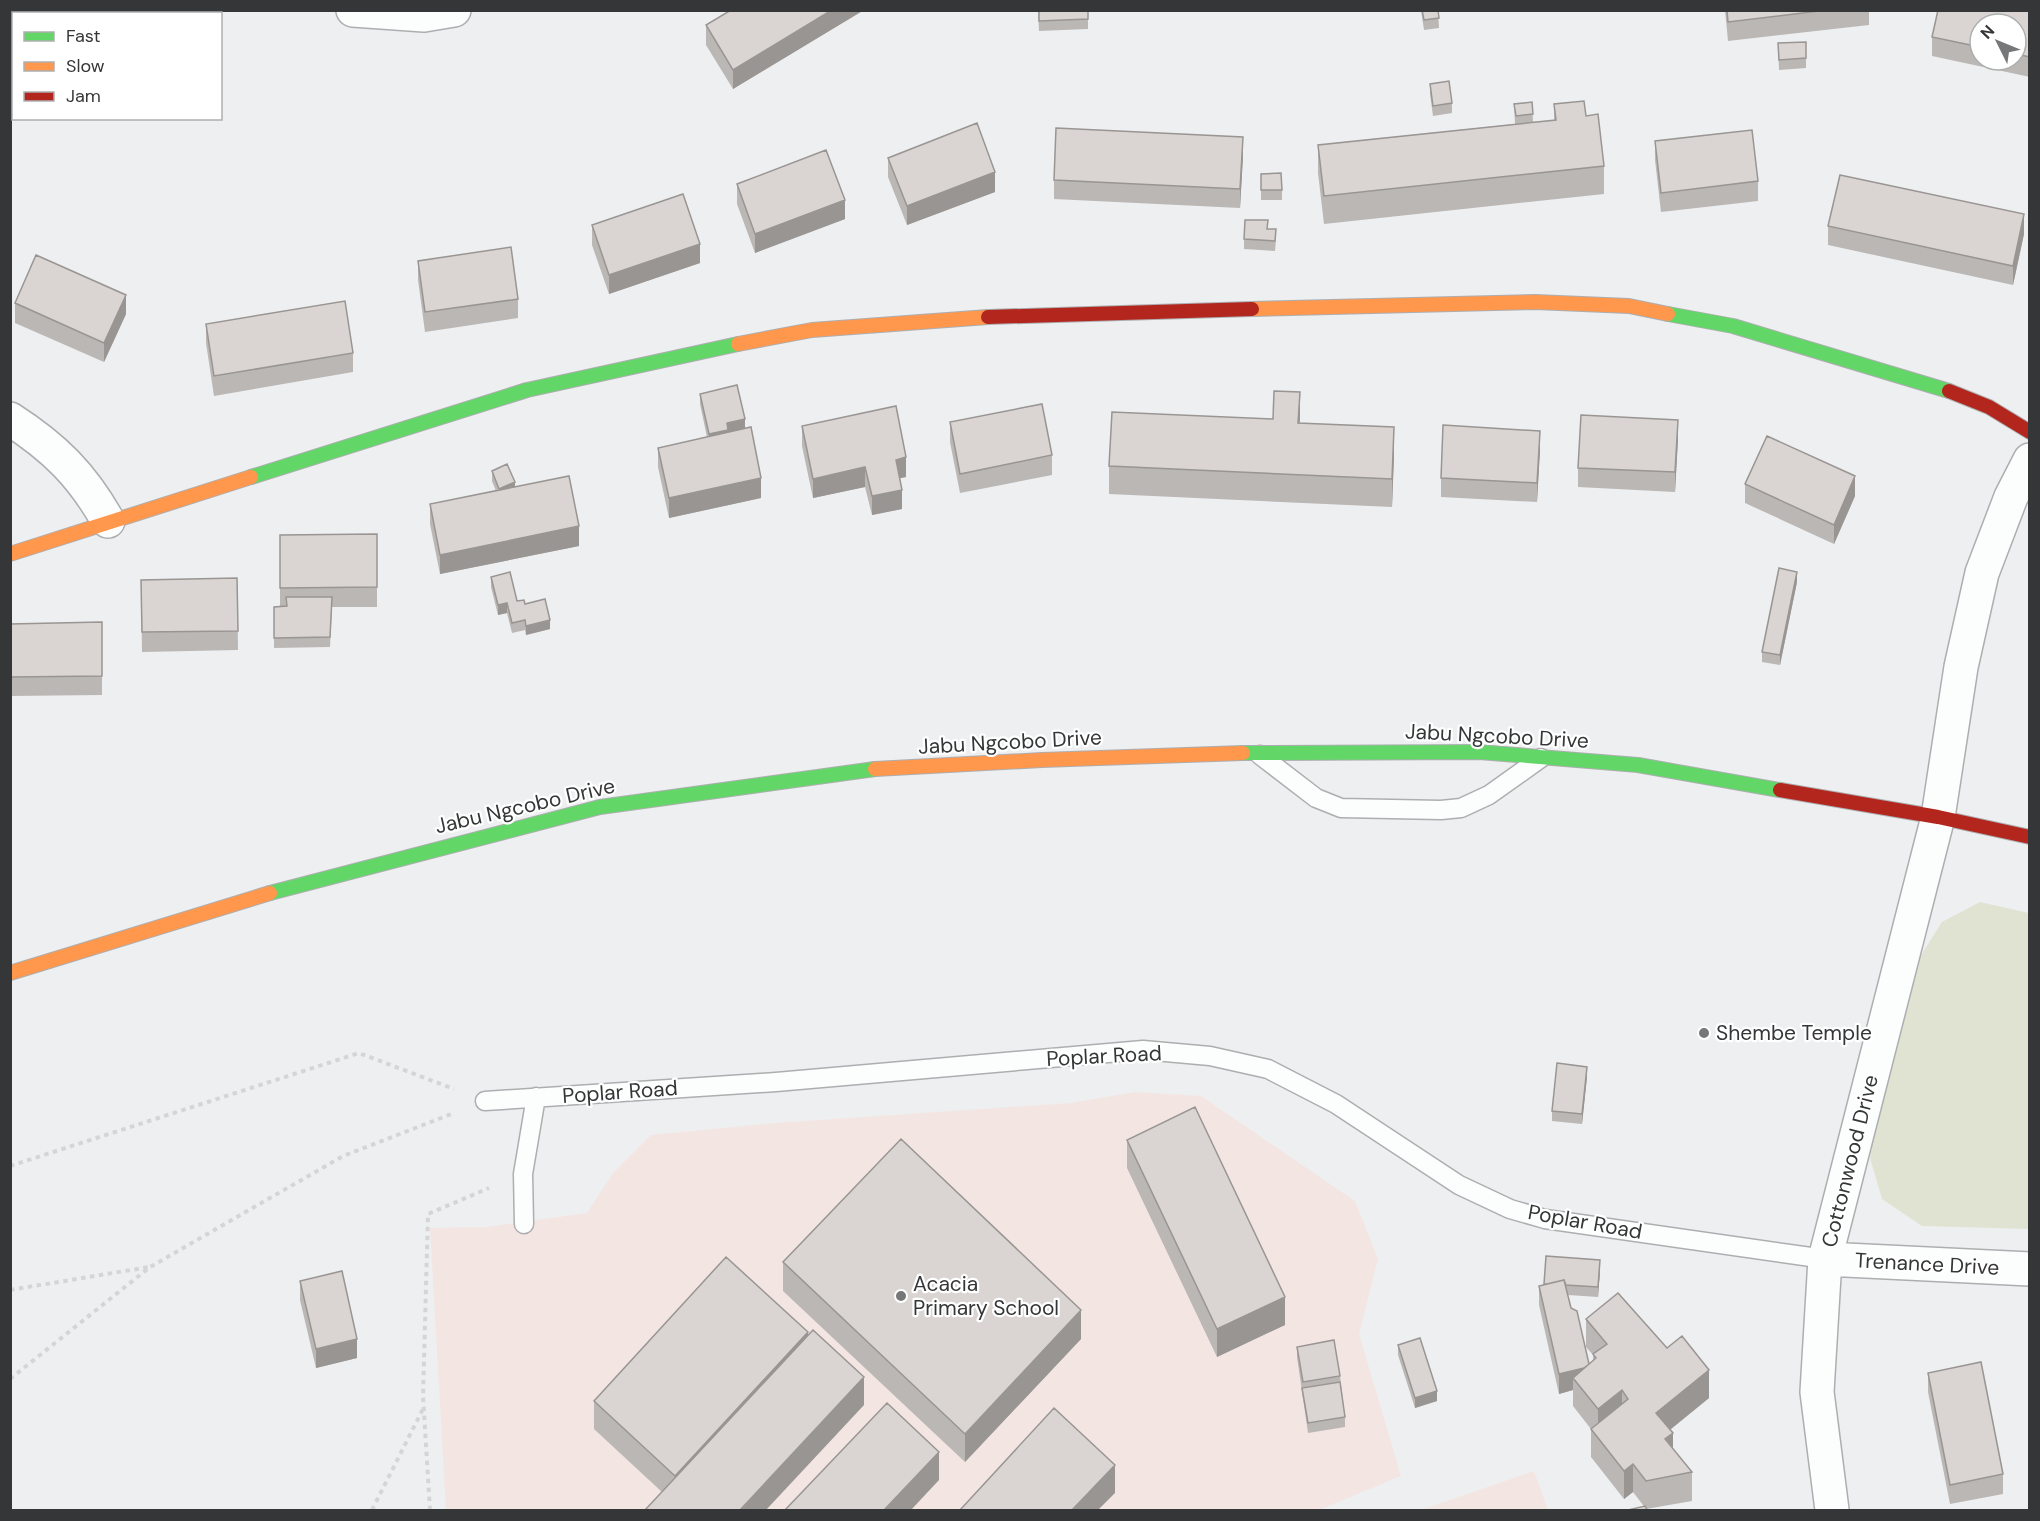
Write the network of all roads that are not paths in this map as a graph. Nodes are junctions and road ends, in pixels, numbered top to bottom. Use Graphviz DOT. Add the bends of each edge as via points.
graph roads {
  1 [pos="353,10"];
  2 [pos="454,10"];
  3 [pos="10,419"];
  4 [pos="2030,432"];
  5 [pos="2030,460"];
  6 [pos="108,522"];
  7 [pos="10,554"];
  8 [pos="1257,753"];
  9 [pos="1542,757"];
  10 [pos="1938,817"];
  11 [pos="2030,837"];
  12 [pos="10,973"];
  13 [pos="536,1097"];
  14 [pos="485,1101"];
  15 [pos="524,1224"];
  16 [pos="1825,1259"];
  17 [pos="2030,1269"];
  18 [pos="1832,1510"];
  1 -- 2 [label="street" via="424,15"];
  3 -- 6 [label="street" via="38,437 75,470"];
  4 -- 6 [label="street" via="1989,407 1956,393 1836,355 1732,326 1629,306 1535,302 935,319 812,330 527,390"];
  5 -- 10 [label="street, Cottonwood Drive" via="2011,497 1982,573 1961,667"];
  6 -- 7 [label="street"];
  8 -- 9 [label="street, Jabu Ngcobo Drive" via="1479,752"];
  8 -- 9 [label="lane" via="1316,798 1341,808 1440,810 1461,807 1489,795"];
  8 -- 12 [label="street, Jabu Ngcobo Drive" via="863,770 600,807 313,880"];
  9 -- 10 [label="street, Jabu Ngcobo Drive" via="1638,765"];
  10 -- 11 [label="street, Jabu Ngcobo Drive"];
  10 -- 16 [label="street, Cottonwood Drive"];
  13 -- 14 [label="lane, Poplar Road"];
  13 -- 15 [label="lane" via="523,1174"];
  13 -- 16 [label="lane, Poplar Road" via="776,1082 1143,1050 1210,1056 1268,1069 1336,1104 1459,1185 1510,1209 1545,1219"];
  16 -- 17 [label="street, Trenance Drive"];
  16 -- 18 [label="street, Cottonwood Drive" via="1816,1392"];
}
